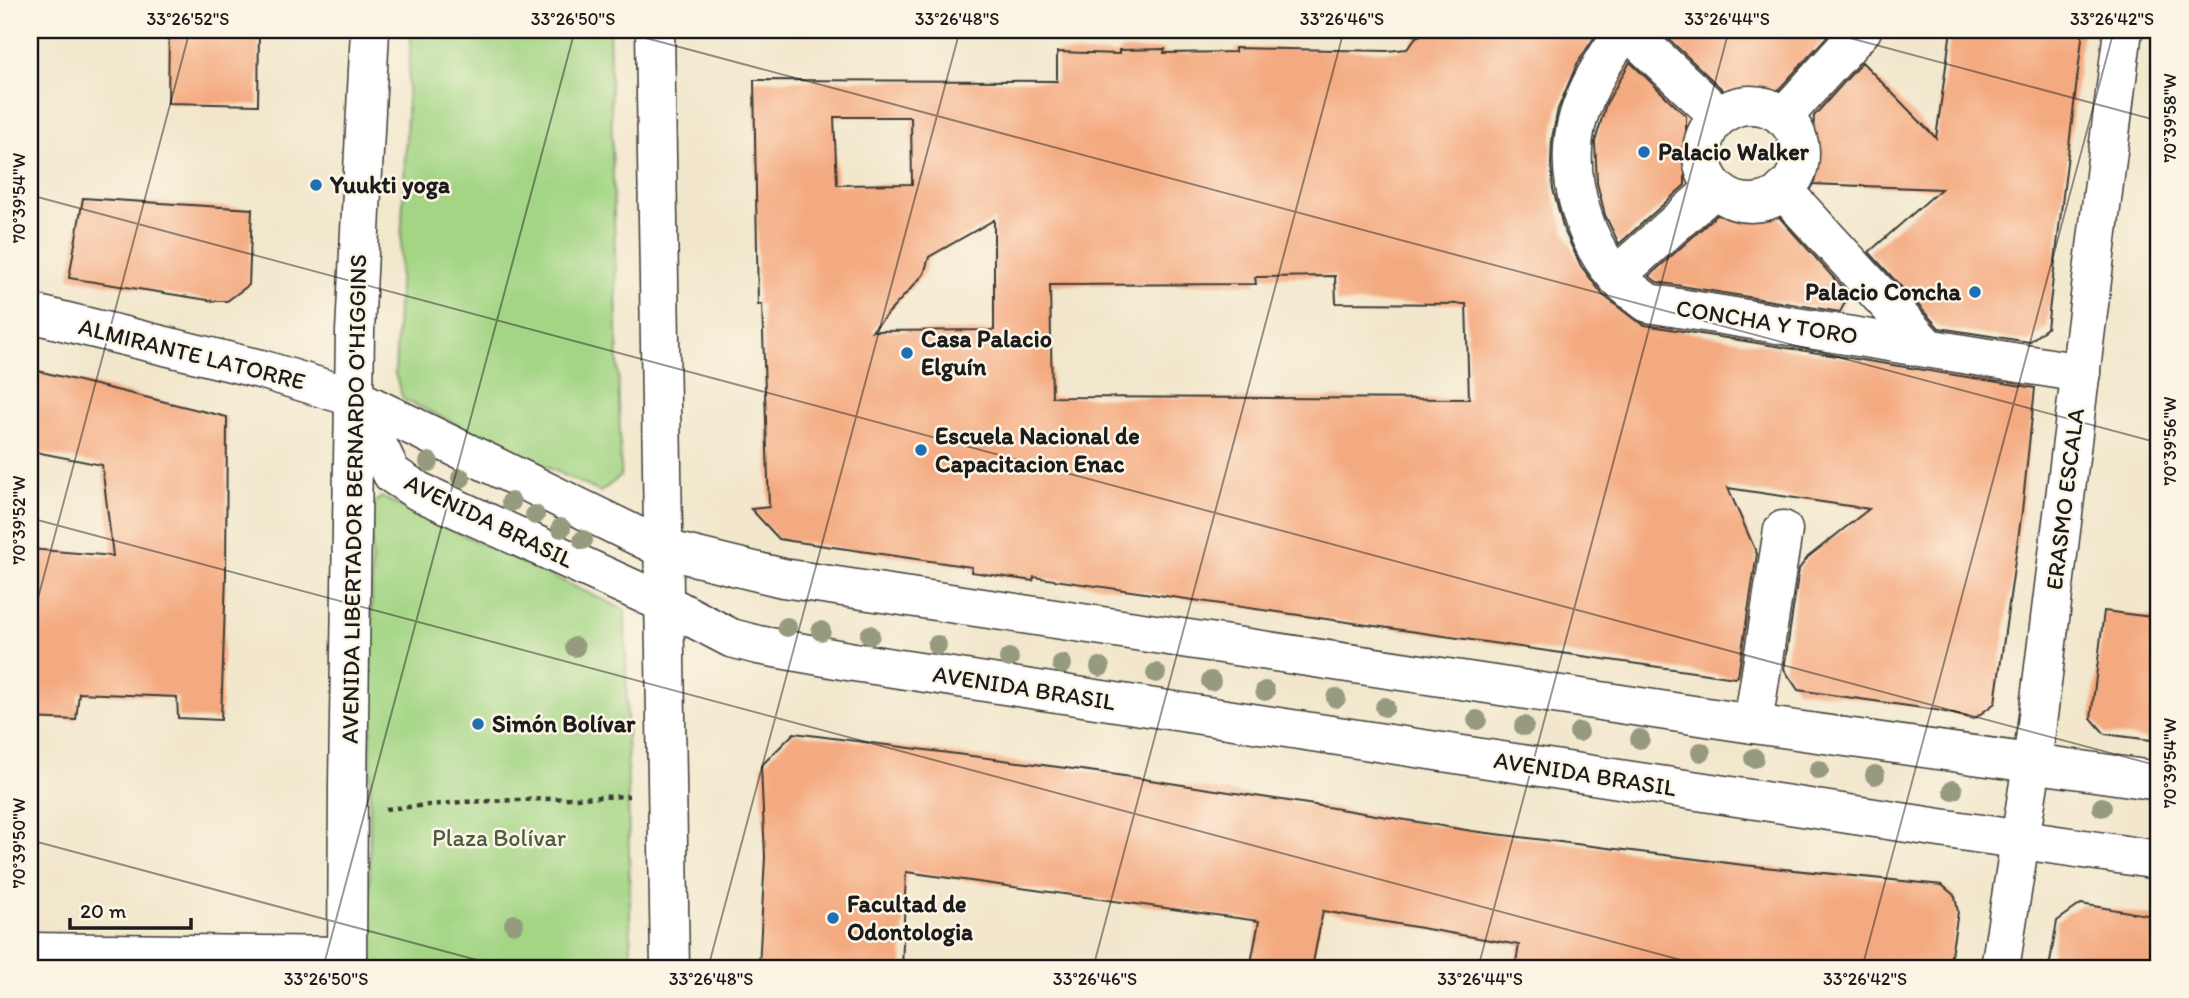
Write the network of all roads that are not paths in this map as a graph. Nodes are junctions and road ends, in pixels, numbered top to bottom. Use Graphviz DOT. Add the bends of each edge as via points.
graph roads {
  1 [pos="370,30"];
  2 [pos="655,30"];
  3 [pos="1626,30"];
  4 [pos="1862,30"];
  5 [pos="2123,30"];
  6 [pos="1720,116"];
  7 [pos="1783,117"];
  8 [pos="1715,188"];
  9 [pos="1783,190"];
  10 [pos="1616,276"];
  11 [pos="30,313"];
  12 [pos="1927,348"];
  13 [pos="2081,373"];
  14 [pos="355,398"];
  15 [pos="1783,530"];
  16 [pos="664,549"];
  17 [pos="666,604"];
  18 [pos="1753,724"];
  19 [pos="2032,764"];
  20 [pos="2159,781"];
  21 [pos="2022,839"];
  22 [pos="2159,860"];
  23 [pos="30,952"];
  24 [pos="347,962"];
  25 [pos="670,968"];
  26 [pos="2000,968"];
  1 -- 14 [label="main road, AVENIDA LIBERTADOR BERNARDO O'HIGGINS"];
  2 -- 16 [label="main road"];
  3 -- 6 [label="main road, CONCHA Y TORO"];
  3 -- 10 [label="main road, CONCHA Y TORO" via="1599,66 1577,117 1572,151 1573,186 1590,239"];
  4 -- 7 [label="main road"];
  5 -- 13 [label="main road, ERASMO ESCALA"];
  6 -- 7 [label="main road" via="1745,106 1771,109"];
  6 -- 8 [label="main road" via="1703,145 1704,168"];
  7 -- 9 [label="main road" via="1798,139 1800,153 1793,179"];
  8 -- 9 [label="main road" via="1734,200 1755,203"];
  8 -- 10 [label="main road"];
  9 -- 12 [label="main road, CONCHA Y TORO"];
  10 -- 12 [label="main road, CONCHA Y TORO" via="1648,303"];
  11 -- 14 [label="main road, ALMIRANTE LATORRE" via="264,370"];
  12 -- 13 [label="main road, CONCHA Y TORO"];
  13 -- 19 [label="main road, ERASMO ESCALA"];
  14 -- 16 [label="main road"];
  14 -- 17 [label="main road, AVENIDA BRASIL" via="392,474 400,480"];
  14 -- 24 [label="main road, AVENIDA LIBERTADOR BERNARDO O'HIGGINS"];
  15 -- 18 [label="main road"];
  16 -- 17 [label="main road"];
  16 -- 18 [label="main road" via="822,585"];
  17 -- 21 [label="main road, AVENIDA BRASIL" via="731,638 799,653"];
  17 -- 25 [label="main road"];
  18 -- 19 [label="main road"];
  19 -- 20 [label="main road"];
  19 -- 21 [label="main road, ERASMO ESCALA"];
  21 -- 22 [label="main road, AVENIDA BRASIL"];
  21 -- 26 [label="main road, ERASMO ESCALA"];
  23 -- 24 [label="main road"];
}
